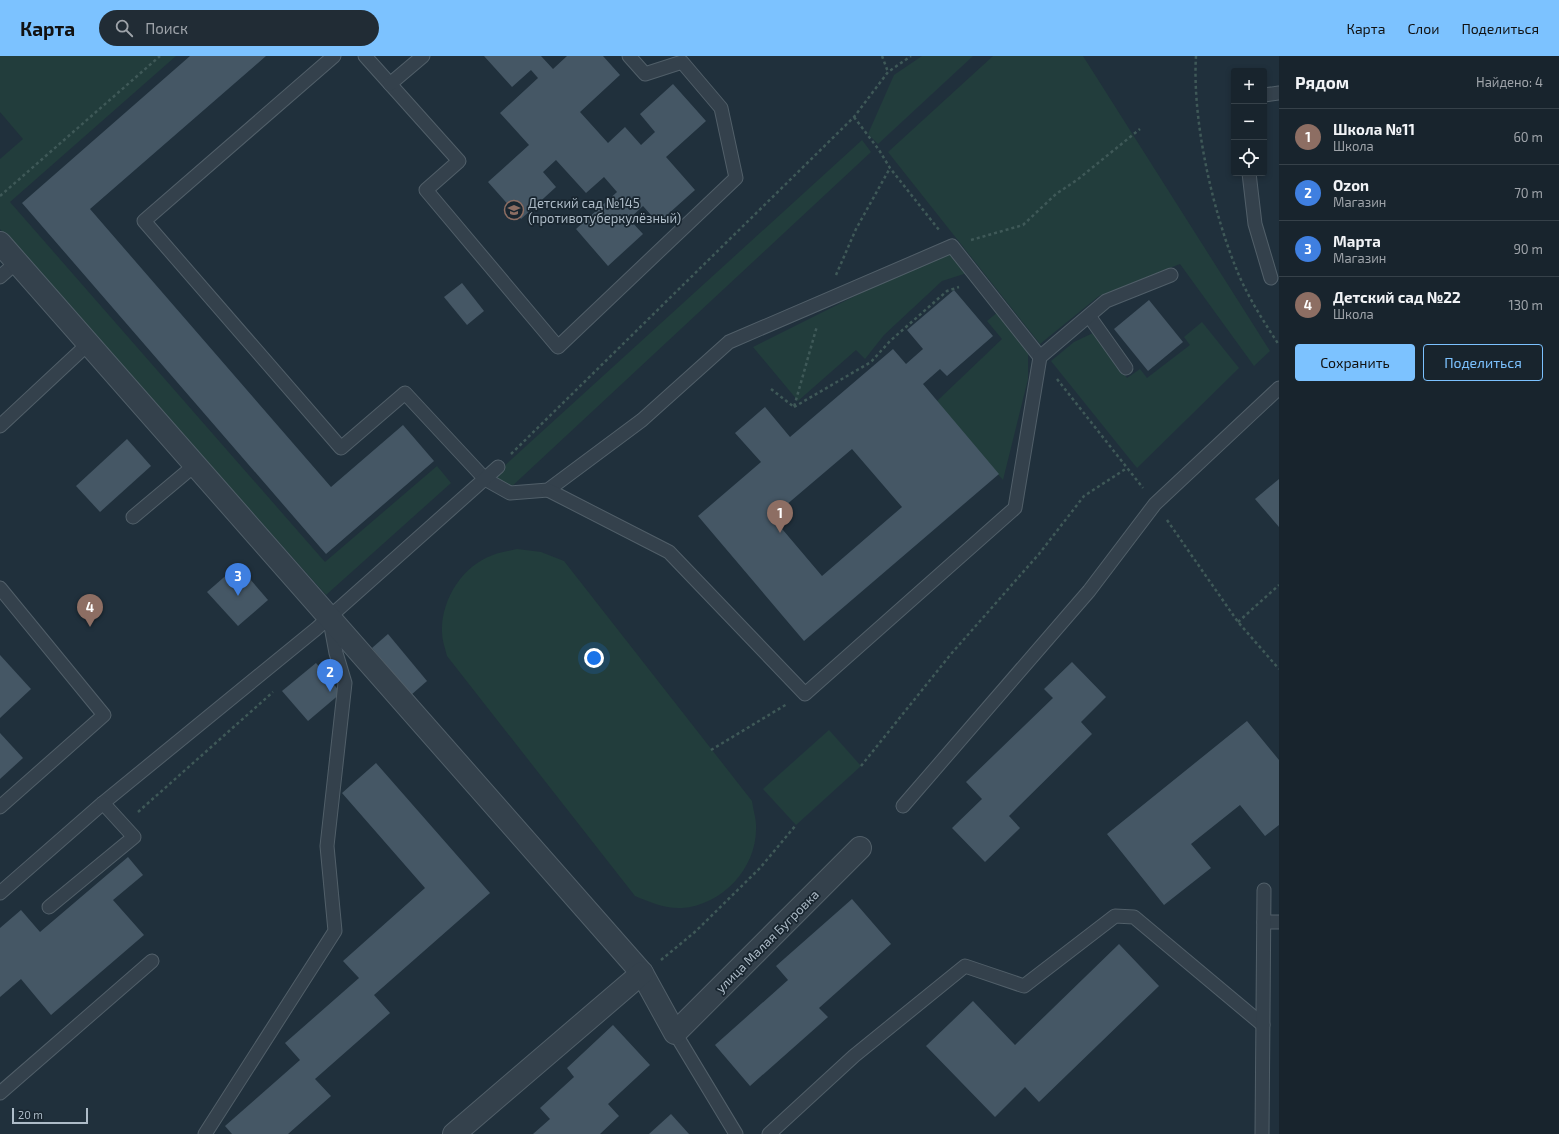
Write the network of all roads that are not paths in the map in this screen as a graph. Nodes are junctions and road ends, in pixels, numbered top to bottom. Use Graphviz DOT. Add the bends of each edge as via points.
graph roads {
  1 [pos="334,56"];
  2 [pos="365,56"];
  3 [pos="423,56"];
  4 [pos="629,56"];
  5 [pos="390,84"];
  6 [pos="1279,93"];
  7 [pos="1267,95"];
  8 [pos="1249,176"];
  9 [pos="0,243"];
  10 [pos="16,262"];
  11 [pos="1171,275"];
  12 [pos="0,277"];
  13 [pos="1272,278"];
  14 [pos="1089,316"];
  15 [pos="88,344"];
  16 [pos="1040,357"];
  17 [pos="1126,368"];
  18 [pos="1279,388"];
  19 [pos="0,426"];
  20 [pos="195,465"];
  21 [pos="498,467"];
  22 [pos="485,479"];
  23 [pos="548,490"];
  24 [pos="133,517"];
  25 [pos="0,588"];
  26 [pos="329,618"];
  27 [pos="103,803"];
  28 [pos="903,806"];
  29 [pos="0,807"];
  30 [pos="860,848"];
  31 [pos="1264,890"];
  32 [pos="0,893"];
  33 [pos="49,907"];
  34 [pos="1264,922"];
  35 [pos="1279,922"];
  36 [pos="152,961"];
  37 [pos="642,974"];
  38 [pos="1263,1025"];
  39 [pos="675,1033"];
  40 [pos="0,1093"];
  41 [pos="205,1134"];
  42 [pos="454,1134"];
  43 [pos="736,1134"];
  44 [pos="769,1134"];
  45 [pos="1262,1134"];
  1 -- 22 [label="lane" via="144,221 341,448 405,393"];
  2 -- 5 [label="lane"];
  3 -- 5 [label="lane"];
  4 -- 5 [label="lane" via="645,74 682,62 721,108 736,178 558,347 426,190 458,161"];
  6 -- 7 [label="lane"];
  8 -- 13 [label="lane" via="1255,224"];
  9 -- 10 [label="street"];
  10 -- 12 [label="lane"];
  10 -- 15 [label="street"];
  11 -- 14 [label="lane" via="1106,302"];
  14 -- 16 [label="lane"];
  14 -- 17 [label="lane"];
  15 -- 19 [label="lane"];
  15 -- 20 [label="street"];
  16 -- 23 [label="lane" via="952,246 729,342 642,420"];
  16 -- 23 [label="lane" via="1015,508 805,694 669,552"];
  18 -- 28 [label="lane" via="1156,504 1089,591"];
  20 -- 24 [label="lane"];
  20 -- 26 [label="street"];
  21 -- 22 [label="lane"];
  22 -- 23 [label="lane" via="510,493"];
  22 -- 26 [label="lane"];
  25 -- 29 [label="lane" via="104,715"];
  26 -- 27 [label="lane"];
  26 -- 37 [label="street"];
  26 -- 41 [label="lane" via="345,683 327,846 335,930"];
  27 -- 32 [label="lane"];
  27 -- 33 [label="lane" via="134,838"];
  30 -- 39 [label="street, улица Малая Бугровка"];
  31 -- 34 [label="lane"];
  34 -- 35 [label="lane"];
  34 -- 38 [label="lane"];
  36 -- 40 [label="lane"];
  37 -- 39 [label="street"];
  37 -- 42 [label="street"];
  38 -- 44 [label="lane" via="1134,917 1115,916 1024,986 965,966 854,1056"];
  38 -- 45 [label="lane"];
  39 -- 43 [label="lane"];
}
